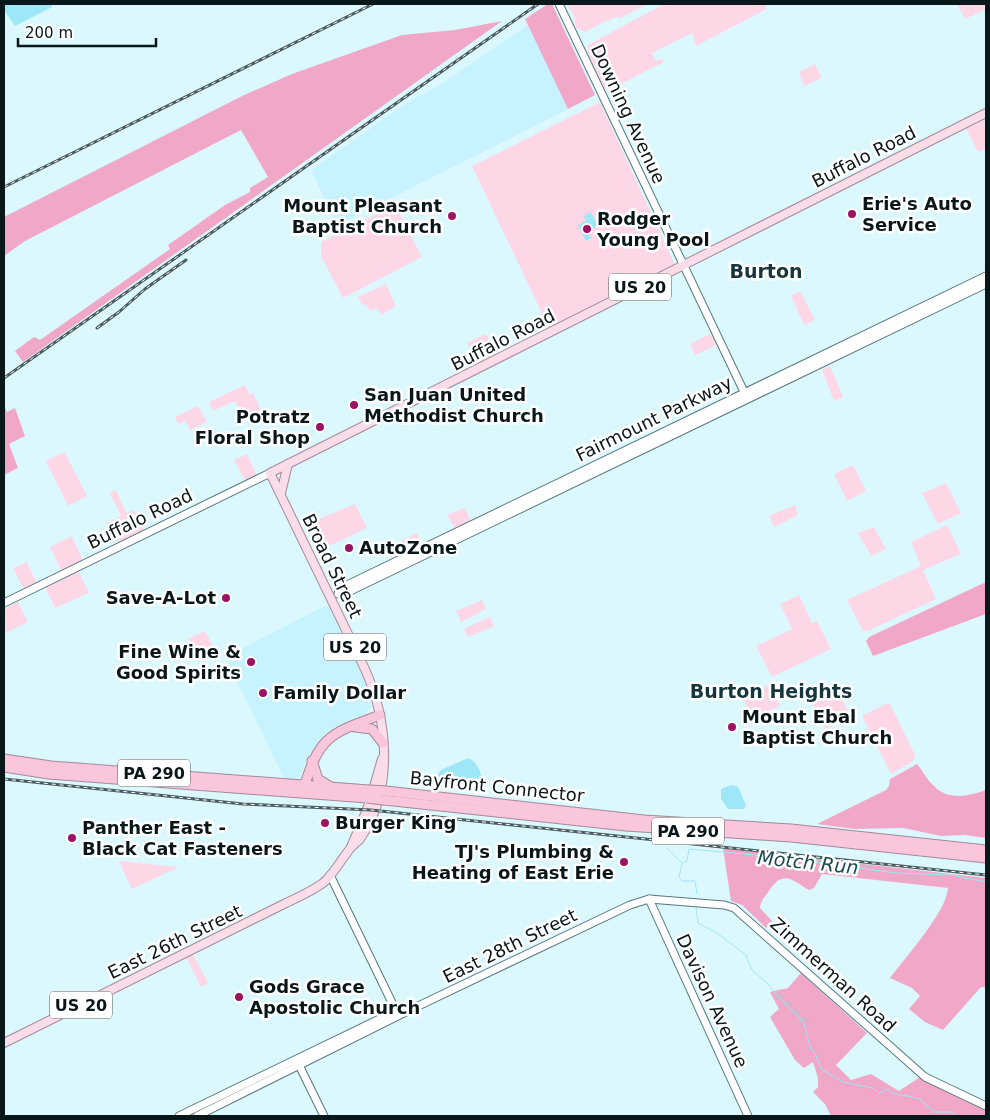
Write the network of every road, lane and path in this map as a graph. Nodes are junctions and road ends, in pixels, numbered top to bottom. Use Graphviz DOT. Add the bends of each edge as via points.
graph roads {
  1 [pos="559,4"];
  2 [pos="986,113"];
  3 [pos="683,266"];
  4 [pos="986,276"];
  5 [pos="986,284"];
  6 [pos="745,396"];
  7 [pos="288,464"];
  8 [pos="270,472"];
  9 [pos="281,494"];
  10 [pos="330,597"];
  11 [pos="4,603"];
  12 [pos="380,715"];
  13 [pos="350,726"];
  14 [pos="383,743"];
  15 [pos="4,759"];
  16 [pos="312,760"];
  17 [pos="4,768"];
  18 [pos="331,787"];
  19 [pos="303,789"];
  20 [pos="362,794"];
  21 [pos="391,796"];
  22 [pos="986,850"];
  23 [pos="986,858"];
  24 [pos="330,875"];
  25 [pos="649,899"];
  26 [pos="397,1013"];
  27 [pos="4,1043"];
  28 [pos="296,1058"];
  29 [pos="300,1066"];
  30 [pos="986,1106"];
  31 [pos="179,1116"];
  32 [pos="197,1116"];
  33 [pos="324,1116"];
  34 [pos="748,1116"];
  1 -- 3 [label="street, Downing Avenue"];
  2 -- 3 [label="main road, Buffalo Road / US 20"];
  3 -- 6 [label="street, Downing Avenue"];
  3 -- 7 [label="main road, Buffalo Road / US 20"];
  4 -- 6 [label="street, Fairmount Parkway"];
  5 -- 6 [label="street, Fairmount Parkway"];
  6 -- 10 [label="street, Fairmount Parkway" via="344,586 338,594"];
  7 -- 8 [label="main road, Buffalo Road / US 20"];
  7 -- 9 [label="main road"];
  8 -- 9 [label="main road, Broad Street / US 20"];
  8 -- 11 [label="street, Buffalo Road"];
  9 -- 10 [label="main road, Broad Street / US 20"];
  10 -- 12 [label="main road, Broad Street / US 20" via="368,675"];
  12 -- 13 [label="highway"];
  12 -- 14 [label="main road, Broad Street / US 20"];
  13 -- 14 [label="highway" via="372,729"];
  13 -- 16 [label="highway" via="326,741"];
  14 -- 24 [label="main road, Broad Street / US 20" via="384,771 375,808 359,841 351,846"];
  15 -- 19 [label="highway, Bayfront Connector / PA 290"];
  16 -- 18 [label="highway" via="318,779"];
  16 -- 19 [label="highway"];
  17 -- 19 [label="highway, Bayfront Connector / PA 290" via="49,774"];
  18 -- 19 [label="highway, Bayfront Connector / PA 290"];
  18 -- 20 [label="highway, Bayfront Connector / PA 290"];
  19 -- 20 [label="highway, Bayfront Connector / PA 290"];
  20 -- 21 [label="highway, Bayfront Connector / PA 290, bridge"];
  21 -- 22 [label="highway, Bayfront Connector / PA 290" via="644,820 791,829"];
  21 -- 23 [label="highway, Bayfront Connector / PA 290" via="626,826 791,837"];
  24 -- 26 [label="street"];
  24 -- 27 [label="main road, East 26th Street / US 20" via="293,900"];
  25 -- 26 [label="street, East 28th Street"];
  25 -- 30 [label="street, Zimmerman Road" via="734,908 925,1077"];
  25 -- 34 [label="street, Davison Avenue"];
  26 -- 28 [label="street, East 28th Street"];
  26 -- 29 [label="street, East 28th Street"];
  28 -- 29 [label="street"];
  28 -- 31 [label="street, East 28th Street"];
  29 -- 32 [label="street, East 28th Street"];
  29 -- 33 [label="street"];
}
